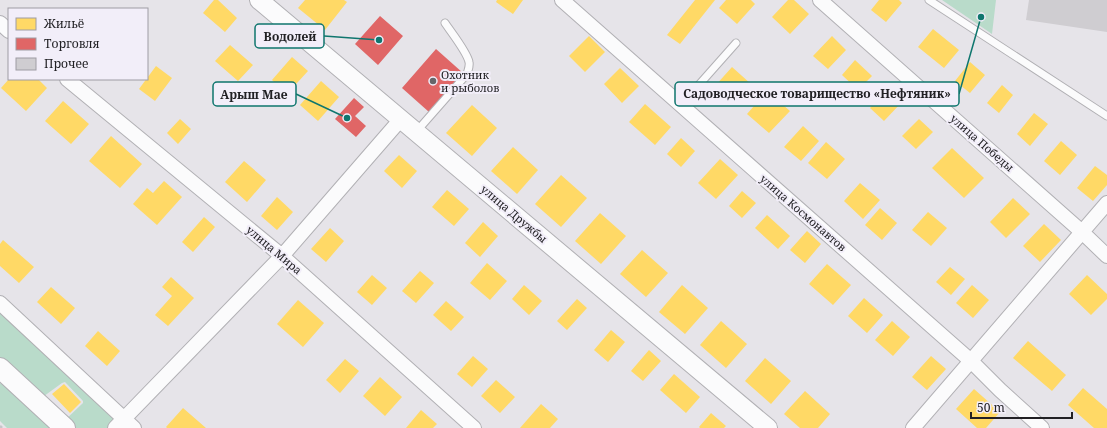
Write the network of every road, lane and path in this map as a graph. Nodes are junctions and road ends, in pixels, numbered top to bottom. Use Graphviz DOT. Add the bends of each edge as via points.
graph roads {
  1 [pos="259,0"];
  2 [pos="562,0"];
  3 [pos="820,0"];
  4 [pos="929,0"];
  5 [pos="0,23"];
  6 [pos="445,23"];
  7 [pos="8,30"];
  8 [pos="736,43"];
  9 [pos="69,80"];
  10 [pos="681,105"];
  11 [pos="1107,116"];
  12 [pos="401,119"];
  13 [pos="416,132"];
  14 [pos="1107,203"];
  15 [pos="1082,232"];
  16 [pos="282,256"];
  17 [pos="1107,256"];
  18 [pos="0,303"];
  19 [pos="971,361"];
  20 [pos="2,374"];
  21 [pos="125,425"];
  22 [pos="0,426"];
  23 [pos="2,428"];
  24 [pos="65,428"];
  25 [pos="474,428"];
  26 [pos="768,428"];
  27 [pos="913,428"];
  28 [pos="1042,428"];
  1 -- 12 [label="street, улица Дружбы"];
  2 -- 10 [label="street, улица Космонавтов"];
  3 -- 15 [label="street, улица Победы"];
  4 -- 11 [label="lane"];
  5 -- 7 [label="street"];
  6 -- 13 [label="lane" via="467,56 469,68 467,74"];
  8 -- 10 [label="lane"];
  9 -- 16 [label="street, улица Мира"];
  10 -- 19 [label="street, улица Космонавтов"];
  12 -- 13 [label="street, улица Дружбы"];
  12 -- 16 [label="street"];
  13 -- 26 [label="street, улица Дружбы"];
  14 -- 15 [label="street"];
  15 -- 17 [label="street, улица Победы"];
  15 -- 19 [label="street"];
  16 -- 21 [label="street"];
  16 -- 25 [label="street, улица Мира"];
  18 -- 21 [label="street"];
  19 -- 27 [label="street"];
  19 -- 28 [label="street, улица Космонавтов"];
  20 -- 24 [label="main road"];
  22 -- 23 [label="path"];
}
